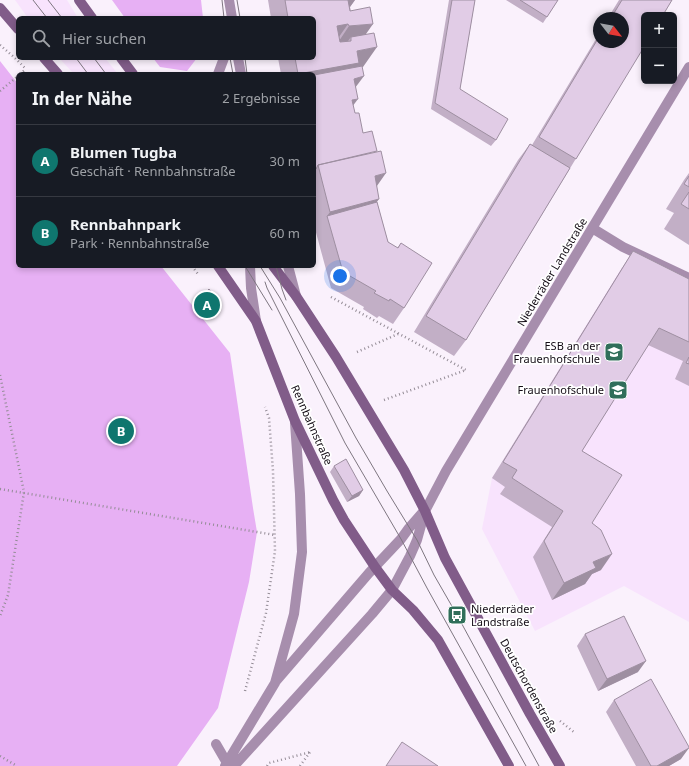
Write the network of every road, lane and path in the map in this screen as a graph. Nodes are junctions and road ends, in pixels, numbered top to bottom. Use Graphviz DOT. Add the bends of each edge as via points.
graph roads {
  1 [pos="79,0"];
  2 [pos="229,0"];
  3 [pos="0,8"];
  4 [pos="91,16"];
  5 [pos="232,16"];
  6 [pos="16,27"];
  7 [pos="0,45"];
  8 [pos="16,59"];
  9 [pos="17,60"];
  10 [pos="46,60"];
  11 [pos="122,60"];
  12 [pos="223,60"];
  13 [pos="238,60"];
  14 [pos="689,67"];
  15 [pos="26,69"];
  16 [pos="22,72"];
  17 [pos="29,72"];
  18 [pos="56,72"];
  19 [pos="132,72"];
  20 [pos="219,72"];
  21 [pos="240,72"];
  22 [pos="16,78"];
  23 [pos="0,91"];
  24 [pos="592,228"];
  25 [pos="219,268"];
  26 [pos="250,268"];
  27 [pos="275,268"];
  28 [pos="289,268"];
  29 [pos="689,278"];
  30 [pos="296,296"];
  31 [pos="331,297"];
  32 [pos="256,321"];
  33 [pos="398,334"];
  34 [pos="356,352"];
  35 [pos="0,375"];
  36 [pos="383,400"];
  37 [pos="264,404"];
  38 [pos="295,421"];
  39 [pos="0,489"];
  40 [pos="24,492"];
  41 [pos="425,511"];
  42 [pos="275,535"];
  43 [pos="374,567"];
  44 [pos="392,590"];
  45 [pos="0,616"];
  46 [pos="275,683"];
  47 [pos="243,696"];
  48 [pos="216,744"];
  49 [pos="0,756"];
  50 [pos="229,765"];
  51 [pos="17,766"];
  52 [pos="267,766"];
  53 [pos="300,766"];
  54 [pos="509,766"];
  55 [pos="560,766"];
  1 -- 4 [label="main road"];
  2 -- 5 [label="street"];
  3 -- 6 [label="main road"];
  7 -- 8 [label="path"];
  9 -- 15 [label="path"];
  10 -- 18 [label="main road"];
  11 -- 19 [label="main road"];
  12 -- 20 [label="street"];
  13 -- 21 [label="street"];
  14 -- 24 [label="street, Niederräder Landstraße"];
  15 -- 16 [label="path"];
  15 -- 17 [label="path"];
  22 -- 23 [label="path"];
  24 -- 29 [label="street" via="623,247"];
  24 -- 41 [label="street, Niederräder Landstraße"];
  25 -- 32 [label="main road, Rennbahnstraße"];
  26 -- 32 [label="street"];
  27 -- 30 [label="main road"];
  28 -- 30 [label="street"];
  30 -- 41 [label="main road" via="404,470"];
  31 -- 33 [label="path"];
  32 -- 38 [label="main road, Rennbahnstraße"];
  33 -- 34 [label="path"];
  33 -- 36 [label="path" via="466,370"];
  35 -- 40 [label="path"];
  37 -- 42 [label="path" via="269,418"];
  38 -- 43 [label="main road, Rennbahnstraße" via="333,500"];
  38 -- 46 [label="street, Niederräder Landstraße" via="302,552 294,614"];
  39 -- 40 [label="path"];
  40 -- 42 [label="path"];
  40 -- 45 [label="path" via="8,595"];
  41 -- 43 [label="street, Niederräder Landstraße"];
  41 -- 44 [label="street, Niederräder Landstraße" via="417,540"];
  41 -- 55 [label="main road, Deutschordenstraße" via="444,558"];
  42 -- 47 [label="path" via="266,613"];
  43 -- 44 [label="main road, Rennbahnstraße"];
  43 -- 46 [label="street, Niederräder Landstraße"];
  44 -- 50 [label="street, Niederräder Landstraße"];
  44 -- 54 [label="main road" via="438,640"];
  46 -- 50 [label="street, Niederräder Landstraße"];
  48 -- 50 [label="street"];
  49 -- 51 [label="path"];
  52 -- 53 [label="path" via="311,752"];
}
